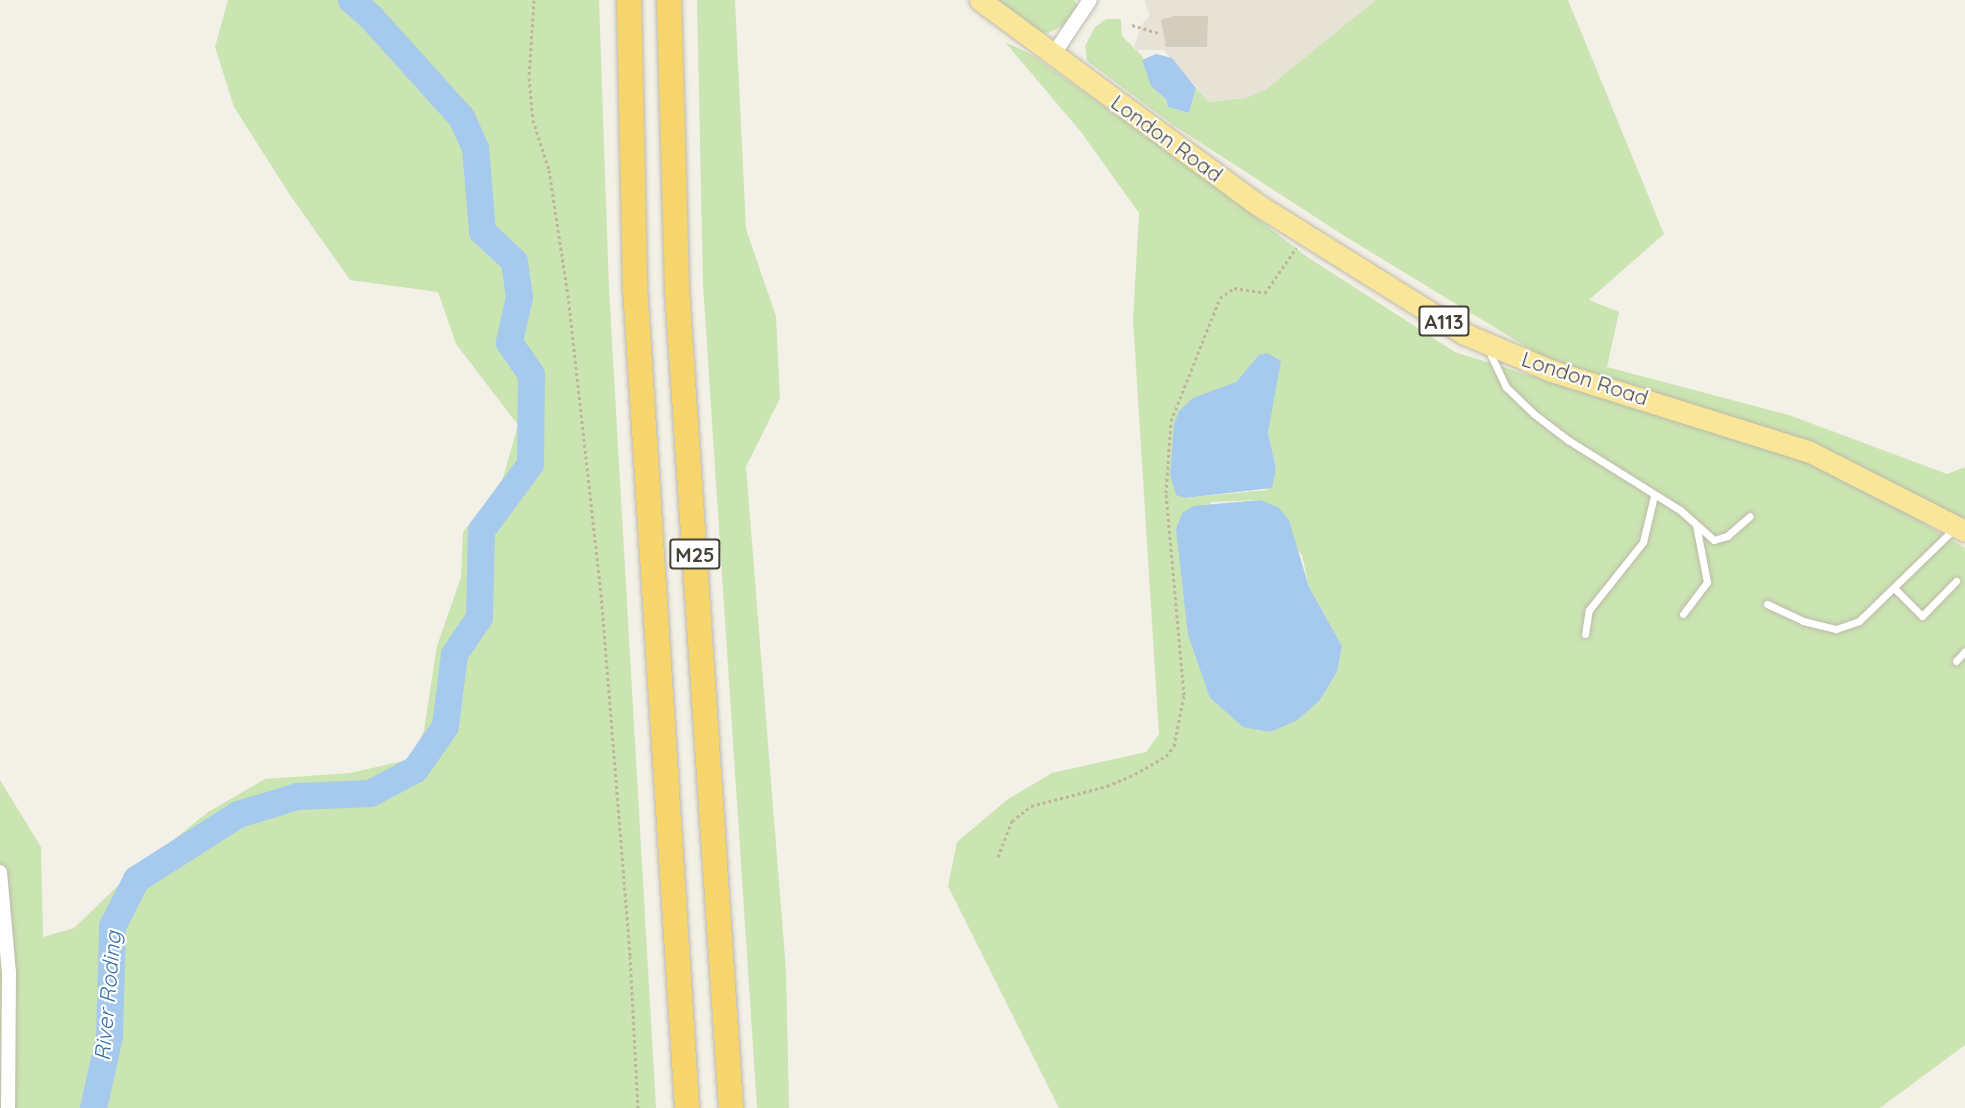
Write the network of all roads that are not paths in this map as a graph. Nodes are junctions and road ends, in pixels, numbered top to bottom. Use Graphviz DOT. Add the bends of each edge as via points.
graph roads {
  1 [pos="629,0"];
  2 [pos="669,0"];
  3 [pos="980,0"];
  4 [pos="1090,0"];
  5 [pos="1053,55"];
  6 [pos="1487,343"];
  7 [pos="1654,495"];
  8 [pos="1750,516"];
  9 [pos="1696,525"];
  10 [pos="1961,528"];
  11 [pos="1956,581"];
  12 [pos="1895,589"];
  13 [pos="1767,604"];
  14 [pos="1683,614"];
  15 [pos="1585,634"];
  16 [pos="1965,651"];
  17 [pos="1956,661"];
  18 [pos="0,872"];
  19 [pos="8,1108"];
  20 [pos="687,1108"];
  21 [pos="731,1108"];
  1 -- 20 [label="highway, M25" via="636,298"];
  2 -- 21 [label="highway, M25" via="677,279"];
  3 -- 5 [label="main road, London Road / A113"];
  4 -- 5 [label="street"];
  5 -- 6 [label="main road, London Road / A113" via="1256,202 1464,334"];
  6 -- 7 [label="lane" via="1496,372 1534,414"];
  6 -- 10 [label="main road, London Road / A113" via="1552,371 1810,452"];
  7 -- 9 [label="lane"];
  7 -- 15 [label="lane" via="1643,542 1589,610"];
  8 -- 9 [label="lane" via="1720,540"];
  9 -- 14 [label="lane" via="1707,582"];
  10 -- 12 [label="lane"];
  11 -- 12 [label="lane" via="1922,616"];
  12 -- 13 [label="lane" via="1859,621 1836,629 1803,621"];
  16 -- 17 [label="lane"];
  18 -- 19 [label="street" via="9,972"];
}
